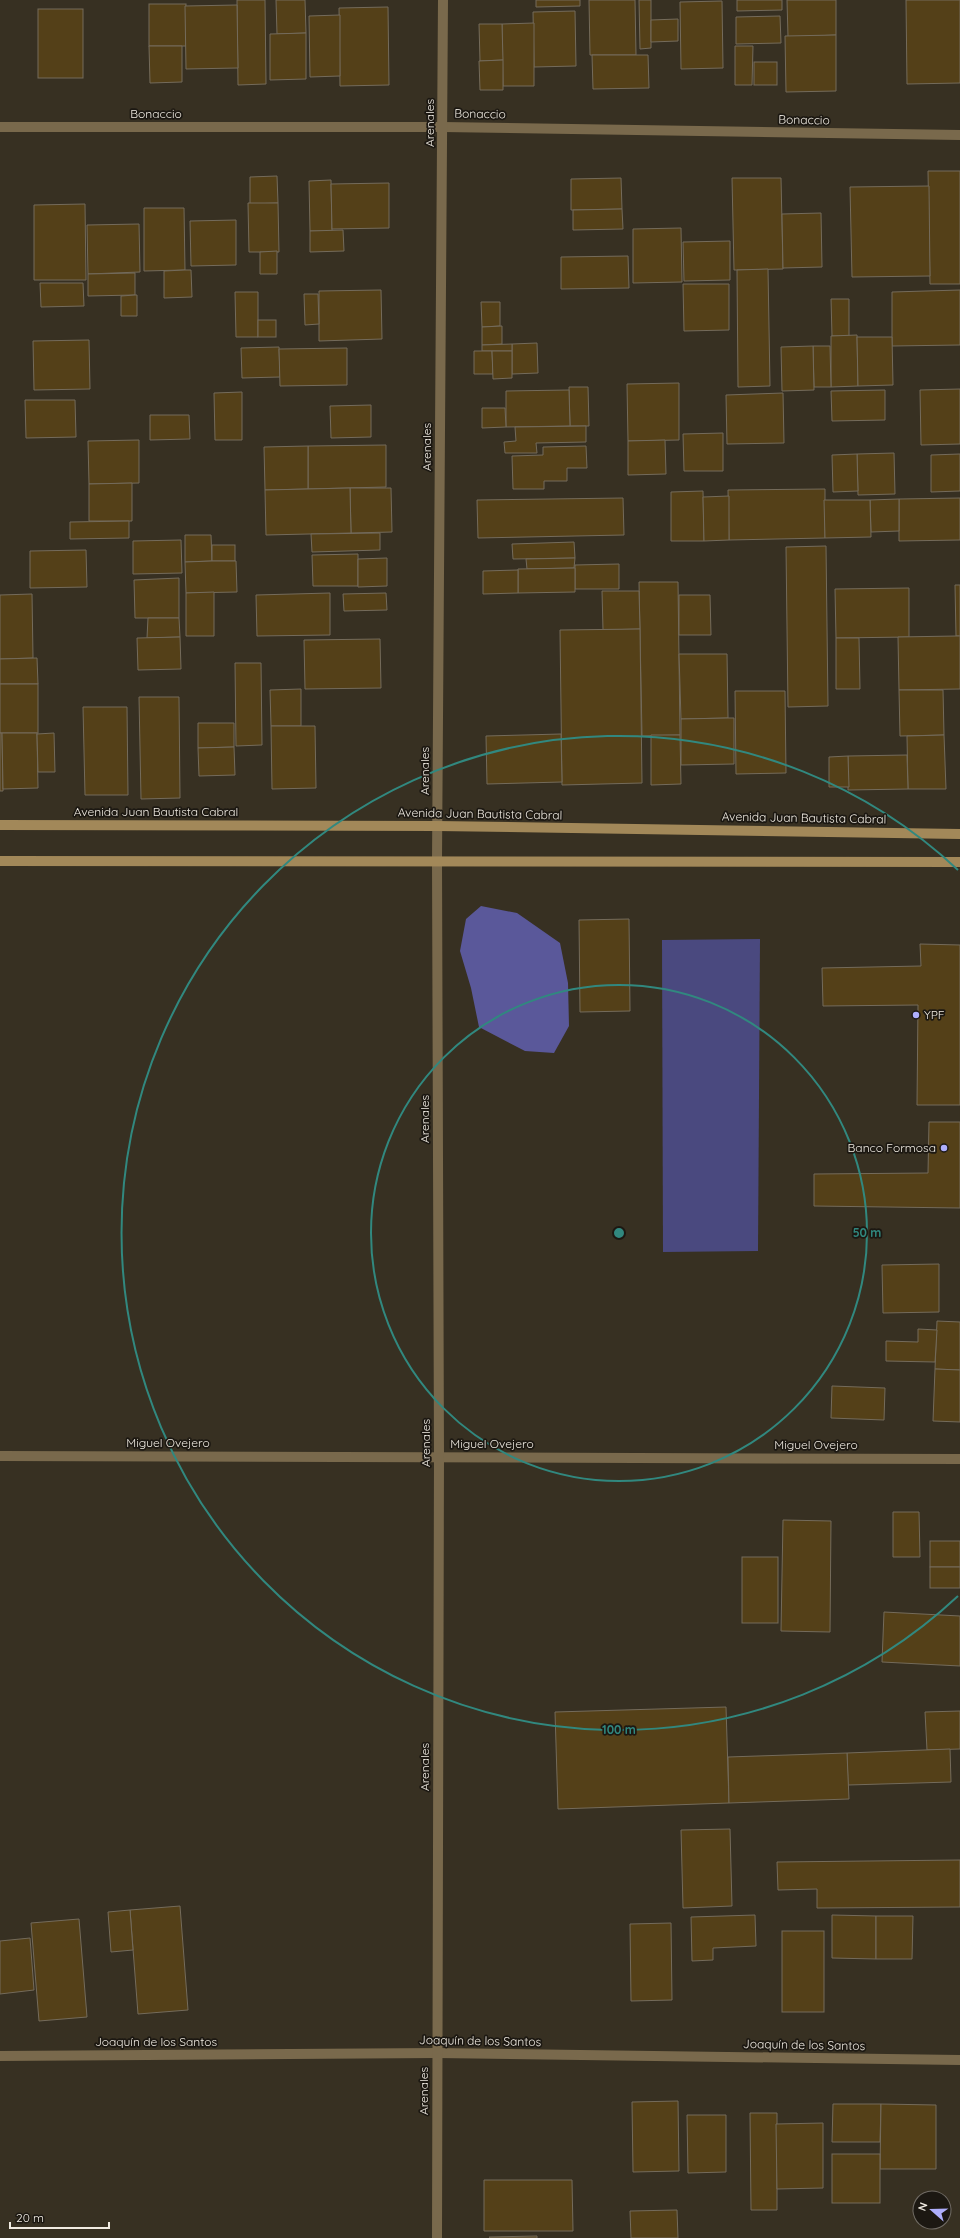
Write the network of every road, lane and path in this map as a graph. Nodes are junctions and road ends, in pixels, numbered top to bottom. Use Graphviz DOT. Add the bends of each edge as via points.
graph roads {
  1 [pos="443,0"];
  2 [pos="0,126"];
  3 [pos="443,127"];
  4 [pos="960,135"];
  5 [pos="0,825"];
  6 [pos="437,826"];
  7 [pos="960,834"];
  8 [pos="437,860"];
  9 [pos="0,861"];
  10 [pos="960,862"];
  11 [pos="0,1456"];
  12 [pos="439,1457"];
  13 [pos="960,1459"];
  14 [pos="437,2053"];
  15 [pos="0,2056"];
  16 [pos="960,2060"];
  17 [pos="437,2238"];
  1 -- 3 [label="street, Arenales"];
  2 -- 3 [label="street, Bonaccio"];
  3 -- 4 [label="street, Bonaccio"];
  3 -- 6 [label="street, Arenales"];
  5 -- 6 [label="main road, Avenida Juan Bautista Cabral"];
  6 -- 7 [label="main road, Avenida Juan Bautista Cabral"];
  6 -- 8 [label="street, Arenales"];
  8 -- 9 [label="main road"];
  8 -- 10 [label="main road"];
  8 -- 12 [label="street, Arenales"];
  11 -- 12 [label="street, Miguel Ovejero"];
  12 -- 13 [label="street, Miguel Ovejero"];
  12 -- 14 [label="street, Arenales"];
  14 -- 15 [label="street, Joaquín de los Santos"];
  14 -- 16 [label="street, Joaquín de los Santos"];
  14 -- 17 [label="street, Arenales"];
}
